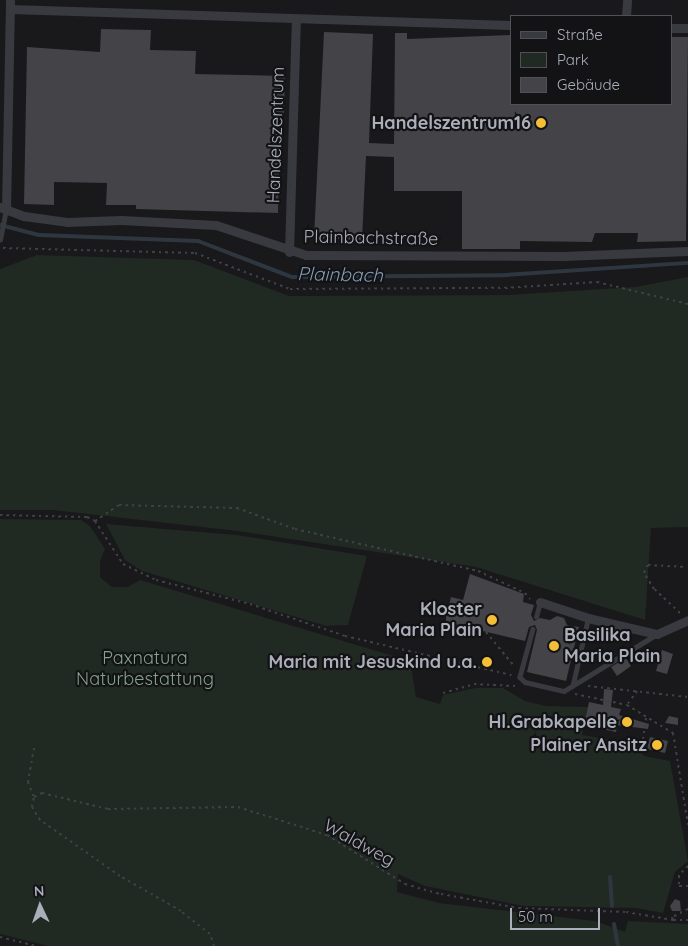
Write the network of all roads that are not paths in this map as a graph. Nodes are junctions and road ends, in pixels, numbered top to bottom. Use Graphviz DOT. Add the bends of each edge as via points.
graph roads {
  1 [pos="627,0"];
  2 [pos="10,5"];
  3 [pos="626,15"];
  4 [pos="296,19"];
  5 [pos="510,25"];
  6 [pos="673,28"];
  7 [pos="688,28"];
  8 [pos="5,32"];
  9 [pos="4,211"];
  10 [pos="1,238"];
  11 [pos="688,251"];
  12 [pos="289,252"];
  13 [pos="540,602"];
  14 [pos="536,617"];
  15 [pos="588,618"];
  16 [pos="687,621"];
  17 [pos="532,629"];
  18 [pos="657,634"];
  19 [pos="573,684"];
  1 -- 3 [label="street"];
  2 -- 4 [label="street"];
  2 -- 8 [label="street"];
  4 -- 5 [label="street"];
  4 -- 12 [label="street, Handelszentrum"];
  6 -- 7 [label="street"];
  8 -- 9 [label="street"];
  9 -- 10 [label="lane"];
  9 -- 12 [label="street, Plainbachstraße" via="67,222 121,220 216,225"];
  11 -- 12 [label="street, Plainbachstraße" via="563,256 315,256"];
  13 -- 14 [label="lane"];
  13 -- 15 [label="street"];
  15 -- 18 [label="street"];
  15 -- 19 [label="lane"];
  16 -- 18 [label="street"];
  17 -- 19 [label="lane" via="520,675 525,682 564,691"];
  18 -- 19 [label="lane"];
}
